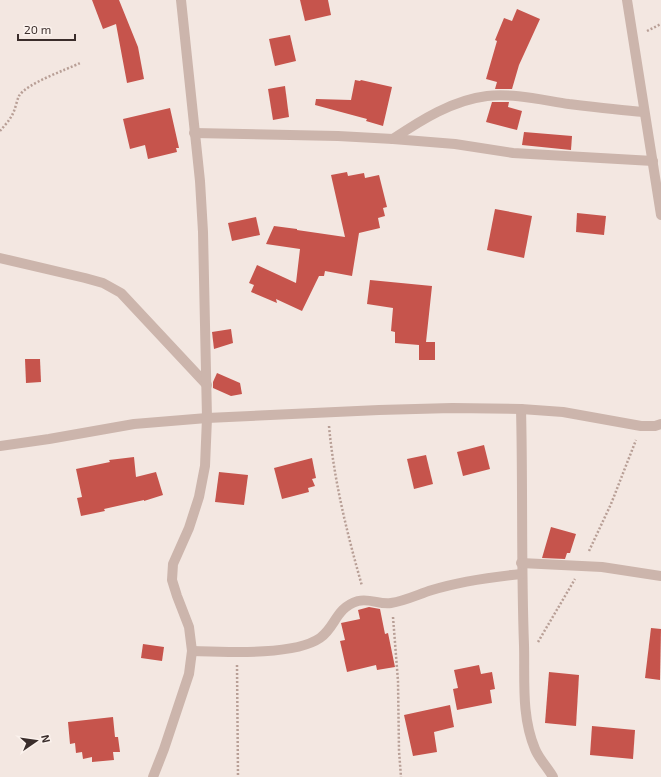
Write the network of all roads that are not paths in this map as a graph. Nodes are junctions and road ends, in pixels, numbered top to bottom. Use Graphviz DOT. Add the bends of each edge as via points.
graph roads {
  1 [pos="181,0"];
  2 [pos="628,0"];
  3 [pos="644,112"];
  4 [pos="194,134"];
  5 [pos="393,139"];
  6 [pos="652,161"];
  7 [pos="661,215"];
  8 [pos="0,258"];
  9 [pos="207,386"];
  10 [pos="521,409"];
  11 [pos="207,418"];
  12 [pos="661,424"];
  13 [pos="0,446"];
  14 [pos="521,564"];
  15 [pos="521,574"];
  16 [pos="661,576"];
  17 [pos="192,651"];
  18 [pos="153,777"];
  19 [pos="553,777"];
  1 -- 4 [label="street"];
  2 -- 3 [label="street"];
  3 -- 5 [label="street" via="509,96 487,96 438,112 414,124"];
  3 -- 6 [label="street"];
  4 -- 5 [label="street" via="316,135"];
  4 -- 9 [label="street" via="203,232"];
  5 -- 6 [label="street" via="455,144 513,153"];
  6 -- 7 [label="street"];
  8 -- 9 [label="street" via="103,283 121,293"];
  9 -- 11 [label="street"];
  10 -- 11 [label="street" via="452,408"];
  10 -- 12 [label="street" via="563,412 641,426"];
  10 -- 14 [label="street"];
  11 -- 13 [label="street" via="134,424"];
  11 -- 17 [label="street" via="205,466 199,497 173,564 172,580 189,626"];
  14 -- 15 [label="street"];
  14 -- 16 [label="street" via="629,570"];
  15 -- 17 [label="street" via="452,584 391,603 358,601 337,616 321,638 308,644 237,653"];
  15 -- 19 [label="street" via="528,726 535,750"];
  17 -- 18 [label="street" via="189,674"];
}
